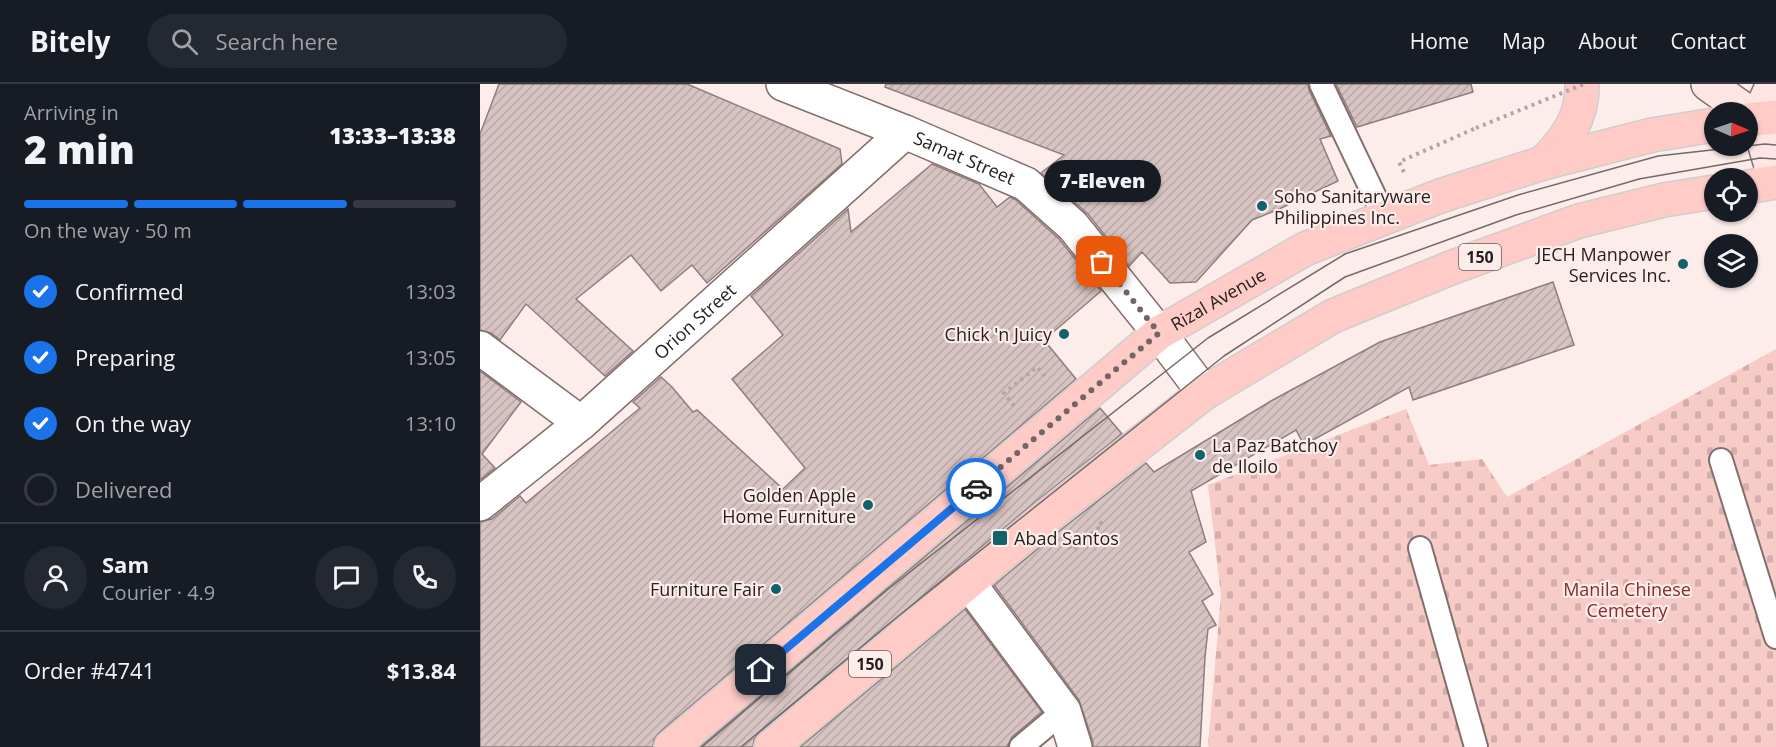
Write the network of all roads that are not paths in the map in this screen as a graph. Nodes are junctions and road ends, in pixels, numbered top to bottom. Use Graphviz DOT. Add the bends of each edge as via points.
graph roads {
  1 [pos="783,84"];
  2 [pos="1321,84"];
  3 [pos="1583,84"];
  4 [pos="1708,84"];
  5 [pos="1773,84"];
  6 [pos="1760,119"];
  7 [pos="1704,127"];
  8 [pos="905,132"];
  9 [pos="1543,163"];
  10 [pos="1776,182"];
  11 [pos="1758,185"];
  12 [pos="1704,194"];
  13 [pos="1385,218"];
  14 [pos="1159,333"];
  15 [pos="480,348"];
  16 [pos="1204,393"];
  17 [pos="581,423"];
  18 [pos="1721,460"];
  19 [pos="480,504"];
  20 [pos="1420,548"];
  21 [pos="968,582"];
  22 [pos="1776,637"];
  23 [pos="1064,711"];
  24 [pos="671,747"];
  25 [pos="771,747"];
  26 [pos="1021,747"];
  27 [pos="1075,747"];
  28 [pos="1476,747"];
  1 -- 8 [label="street, Samat Street"];
  2 -- 13 [label="lane"];
  3 -- 9 [label="main road" via="1576,119 1564,141"];
  4 -- 6 [label="main road"];
  5 -- 6 [label="main road"];
  6 -- 10 [label="main road"];
  7 -- 9 [label="main road, Rizal Avenue" via="1652,135"];
  8 -- 14 [label="street, Samat Street" via="1026,184 1073,226"];
  8 -- 17 [label="street, Orion Street"];
  9 -- 13 [label="main road, Rizal Avenue"];
  10 -- 11 [label="main road"];
  12 -- 16 [label="main road, 150" via="1579,221 1453,267 1333,316"];
  13 -- 14 [label="main road, Rizal Avenue" via="1305,249"];
  14 -- 16 [label="street, Samat Street"];
  14 -- 24 [label="main road, Rizal Avenue"];
  15 -- 17 [label="street"];
  16 -- 21 [label="main road, 150"];
  17 -- 19 [label="street, Orion Street"];
  18 -- 22 [label="lane"];
  20 -- 28 [label="lane"];
  21 -- 23 [label="street"];
  21 -- 25 [label="main road, 150"];
  23 -- 26 [label="lane"];
  23 -- 27 [label="street"];
}
